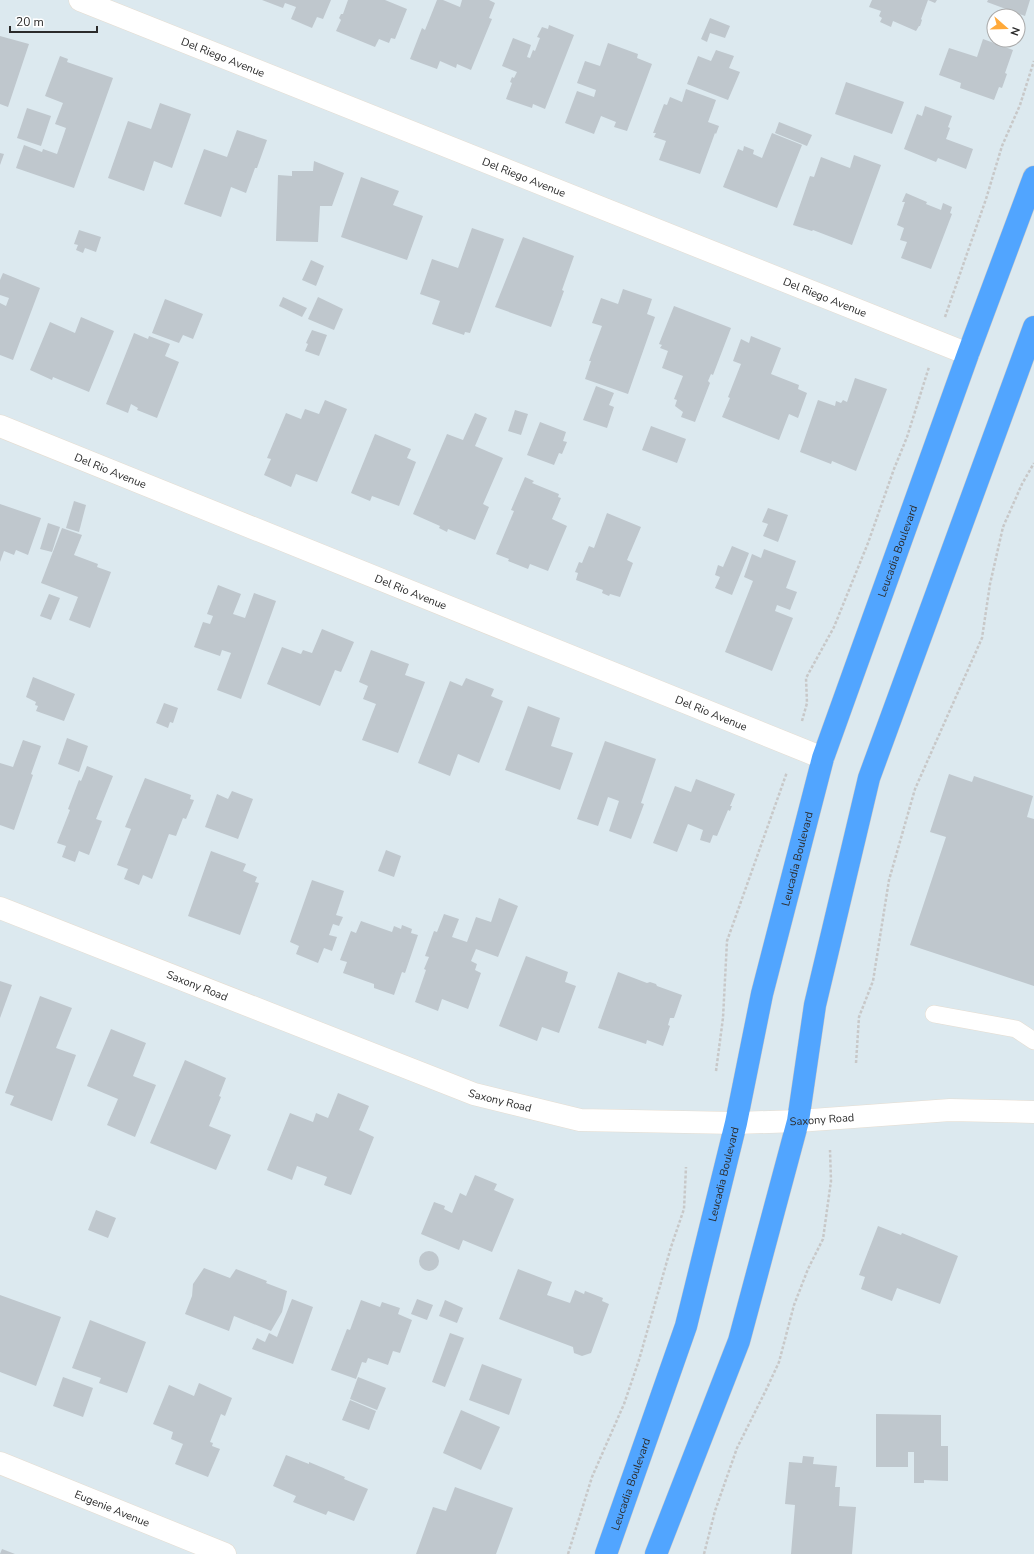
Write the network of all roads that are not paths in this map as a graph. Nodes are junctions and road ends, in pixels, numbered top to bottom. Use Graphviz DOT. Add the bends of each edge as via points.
graph roads {
  1 [pos="80,0"];
  2 [pos="1034,177"];
  3 [pos="1034,328"];
  4 [pos="968,354"];
  5 [pos="0,426"];
  6 [pos="822,758"];
  7 [pos="0,908"];
  8 [pos="934,1014"];
  9 [pos="1034,1041"];
  10 [pos="1034,1112"];
  11 [pos="798,1121"];
  12 [pos="736,1123"];
  13 [pos="0,1463"];
  14 [pos="225,1554"];
  15 [pos="606,1554"];
  16 [pos="656,1554"];
  1 -- 4 [label="street, Del Riego Avenue"];
  2 -- 4 [label="main road, Leucadia Boulevard"];
  3 -- 11 [label="main road" via="869,778 815,1005"];
  4 -- 6 [label="main road, Leucadia Boulevard"];
  5 -- 6 [label="street, Del Rio Avenue"];
  6 -- 12 [label="main road, Leucadia Boulevard" via="762,994"];
  7 -- 12 [label="street, Saxony Road" via="474,1094 580,1120"];
  8 -- 9 [label="lane" via="1016,1029"];
  10 -- 11 [label="street, Saxony Road" via="950,1110"];
  11 -- 12 [label="street, Saxony Road"];
  11 -- 16 [label="main road" via="739,1341"];
  12 -- 15 [label="main road, Leucadia Boulevard" via="686,1326"];
  13 -- 14 [label="street, Eugenie Avenue"];
}
